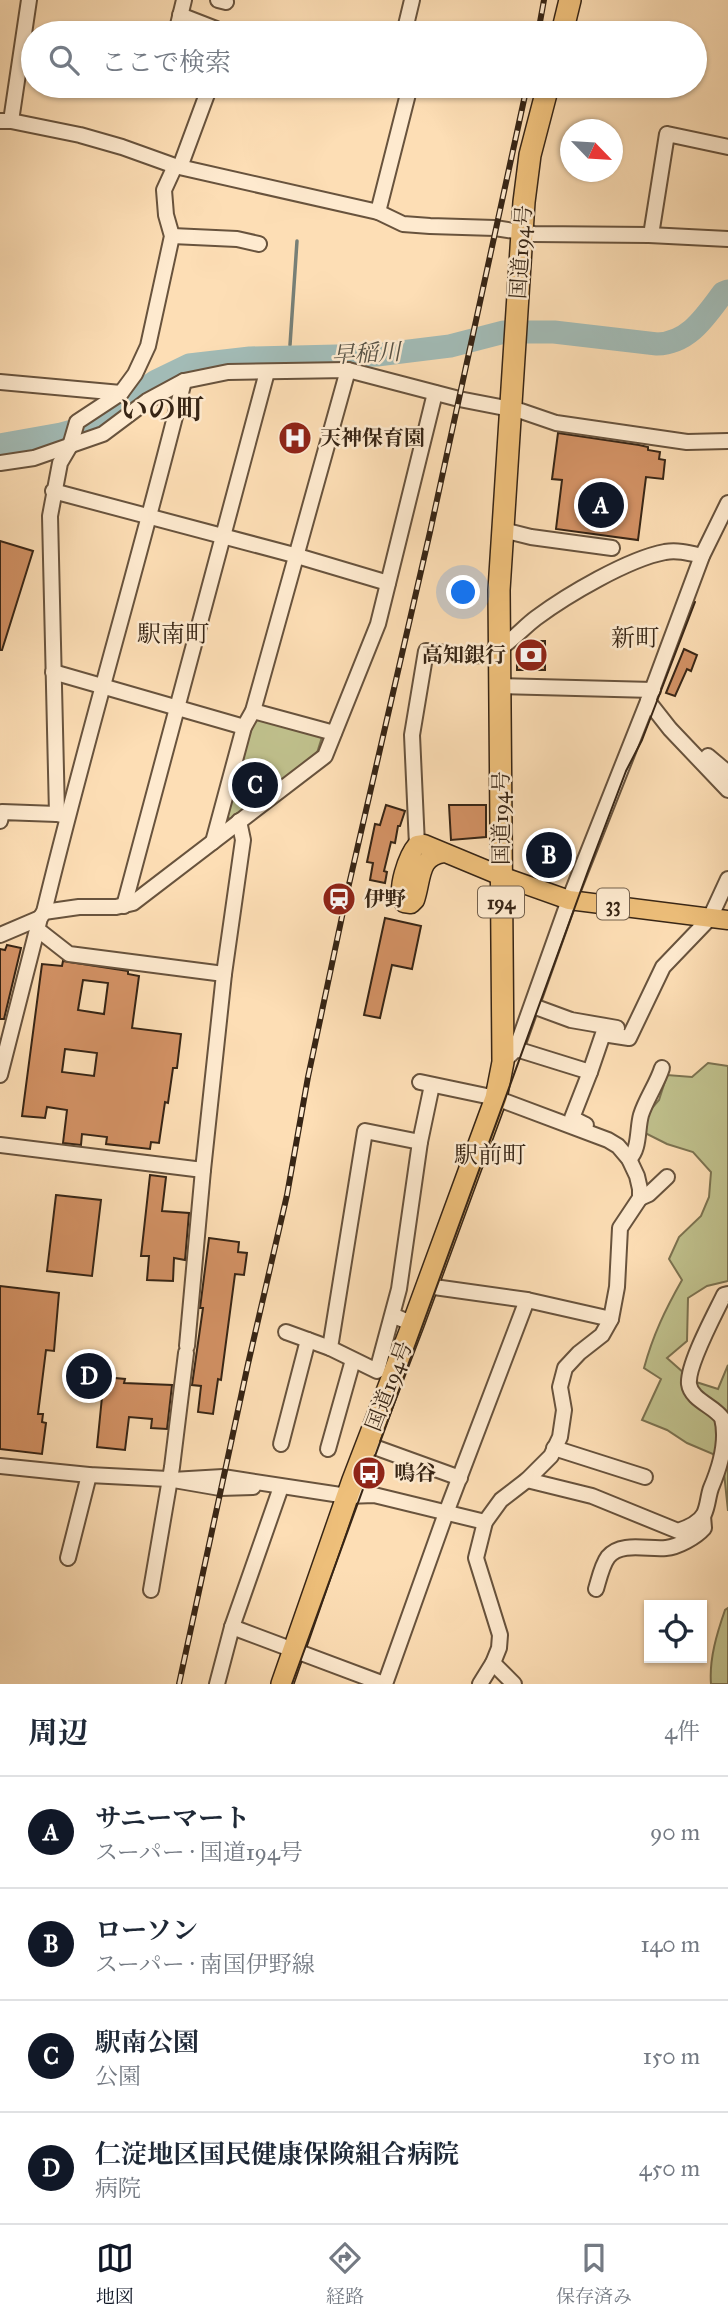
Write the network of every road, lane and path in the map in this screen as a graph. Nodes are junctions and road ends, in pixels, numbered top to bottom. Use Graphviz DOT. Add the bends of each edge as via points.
graph roads {
  1 [pos="29,0"];
  2 [pos="184,0"];
  3 [pos="412,0"];
  4 [pos="570,0"];
  5 [pos="180,15"];
  6 [pos="25,21"];
  7 [pos="179,21"];
  8 [pos="195,21"];
  9 [pos="407,21"];
  10 [pos="565,21"];
  11 [pos="21,40"];
  12 [pos="205,98"];
  13 [pos="407,98"];
  14 [pos="545,98"];
  15 [pos="5,121"];
  16 [pos="728,147"];
  17 [pos="178,166"];
  18 [pos="378,212"];
  19 [pos="522,233"];
  20 [pos="651,235"];
  21 [pos="173,236"];
  22 [pos="728,239"];
  23 [pos="259,244"];
  24 [pos="348,370"];
  25 [pos="267,372"];
  26 [pos="0,382"];
  27 [pos="184,382"];
  28 [pos="121,393"];
  29 [pos="435,393"];
  30 [pos="511,409"];
  31 [pos="728,441"];
  32 [pos="70,446"];
  33 [pos="0,463"];
  34 [pos="53,491"];
  35 [pos="728,503"];
  36 [pos="150,518"];
  37 [pos="503,530"];
  38 [pos="223,537"];
  39 [pos="612,548"];
  40 [pos="295,555"];
  41 [pos="702,556"];
  42 [pos="388,583"];
  43 [pos="499,648"];
  44 [pos="53,672"];
  45 [pos="501,686"];
  46 [pos="102,687"];
  47 [pos="651,696"];
  48 [pos="176,707"];
  49 [pos="253,711"];
  50 [pos="244,727"];
  51 [pos="670,729"];
  52 [pos="334,733"];
  53 [pos="728,773"];
  54 [pos="728,790"];
  55 [pos="62,815"];
  56 [pos="0,821"];
  57 [pos="239,821"];
  58 [pos="213,842"];
  59 [pos="417,845"];
  60 [pos="444,853"];
  61 [pos="501,876"];
  62 [pos="728,879"];
  63 [pos="569,900"];
  64 [pos="124,906"];
  65 [pos="710,918"];
  66 [pos="40,920"];
  67 [pos="728,920"];
  68 [pos="0,934"];
  69 [pos="224,974"];
  70 [pos="533,1006"];
  71 [pos="631,1034"];
  72 [pos="3,1051"];
  73 [pos="510,1055"];
  74 [pos="662,1068"];
  75 [pos="590,1072"];
  76 [pos="0,1075"];
  77 [pos="496,1098"];
  78 [pos="608,1140"];
  79 [pos="420,1142"];
  80 [pos="0,1145"];
  81 [pos="629,1159"];
  82 [pos="203,1170"];
  83 [pos="667,1177"];
  84 [pos="640,1198"];
  85 [pos="427,1286"];
  86 [pos="728,1294"];
  87 [pos="527,1300"];
  88 [pos="392,1315"];
  89 [pos="611,1319"];
  90 [pos="413,1324"];
  91 [pos="286,1332"];
  92 [pos="308,1340"];
  93 [pos="330,1348"];
  94 [pos="603,1350"];
  95 [pos="353,1360"];
  96 [pos="565,1368"];
  97 [pos="281,1444"];
  98 [pos="366,1444"];
  99 [pos="554,1448"];
  100 [pos="328,1449"];
  101 [pos="0,1466"];
  102 [pos="89,1475"];
  103 [pos="645,1476"];
  104 [pos="460,1478"];
  105 [pos="170,1479"];
  106 [pos="527,1480"];
  107 [pos="276,1486"];
  108 [pos="347,1496"];
  109 [pos="446,1513"];
  110 [pos="703,1516"];
  111 [pos="485,1522"];
  112 [pos="68,1558"];
  113 [pos="596,1588"];
  114 [pos="151,1590"];
  115 [pos="232,1627"];
  116 [pos="294,1651"];
  117 [pos="493,1663"];
  118 [pos="217,1684"];
  119 [pos="282,1684"];
  120 [pos="385,1684"];
  121 [pos="480,1684"];
  122 [pos="514,1684"];
  1 -- 6 [label="street"];
  2 -- 5 [label="street"];
  3 -- 9 [label="street"];
  4 -- 10 [label="highway"];
  5 -- 7 [label="street"];
  5 -- 8 [label="street"];
  11 -- 15 [label="street"];
  12 -- 17 [label="street"];
  13 -- 18 [label="street"];
  14 -- 19 [label="highway, 国道194号 / 194" via="530,155"];
  15 -- 17 [label="street" via="90,138"];
  16 -- 20 [label="street" via="667,134"];
  17 -- 18 [label="street"];
  17 -- 21 [label="street" via="164,190"];
  18 -- 19 [label="street" via="403,224"];
  19 -- 20 [label="street"];
  19 -- 30 [label="highway, 国道194号 / 194"];
  20 -- 22 [label="street"];
  21 -- 23 [label="street"];
  21 -- 28 [label="street" via="148,346"];
  24 -- 25 [label="street"];
  24 -- 29 [label="street"];
  24 -- 40 [label="street"];
  25 -- 27 [label="street" via="228,372"];
  25 -- 38 [label="street"];
  26 -- 28 [label="street"];
  27 -- 32 [label="street" via="146,401 103,435"];
  27 -- 36 [label="street"];
  28 -- 32 [label="street" via="77,422"];
  29 -- 30 [label="street"];
  29 -- 42 [label="street"];
  30 -- 31 [label="street" via="556,423 687,442"];
  30 -- 37 [label="highway, 国道194号 / 194"];
  32 -- 33 [label="street"];
  32 -- 34 [label="street"];
  34 -- 36 [label="street"];
  34 -- 44 [label="street"];
  35 -- 41 [label="street"];
  36 -- 38 [label="street"];
  36 -- 46 [label="street"];
  37 -- 39 [label="street"];
  37 -- 43 [label="highway, 国道194号 / 194"];
  38 -- 40 [label="street"];
  38 -- 48 [label="street"];
  40 -- 42 [label="street"];
  40 -- 49 [label="street"];
  41 -- 43 [label="street" via="665,552 630,564 538,616"];
  41 -- 47 [label="street"];
  42 -- 52 [label="street" via="378,624"];
  43 -- 45 [label="highway, 国道194号 / 194"];
  43 -- 59 [label="street" via="484,655 426,651 412,735"];
  44 -- 46 [label="street"];
  44 -- 55 [label="street"];
  45 -- 47 [label="street"];
  45 -- 61 [label="highway, 国道194号 / 194"];
  46 -- 48 [label="street"];
  46 -- 55 [label="street"];
  47 -- 51 [label="street"];
  47 -- 63 [label="street"];
  48 -- 50 [label="street"];
  48 -- 64 [label="street"];
  49 -- 50 [label="street"];
  49 -- 52 [label="street"];
  50 -- 58 [label="street"];
  51 -- 53 [label="street"];
  51 -- 54 [label="street"];
  52 -- 57 [label="street" via="325,756"];
  55 -- 56 [label="street" via="2,813"];
  55 -- 66 [label="street"];
  57 -- 58 [label="street"];
  57 -- 69 [label="street" via="243,840"];
  58 -- 64 [label="street"];
  59 -- 60 [label="main road"];
  59 -- 60 [label="main road" via="400,891 404,903 415,901 426,861"];
  60 -- 61 [label="main road"];
  61 -- 63 [label="main road, 33"];
  61 -- 73 [label="highway, 国道194号 / 194"];
  62 -- 65 [label="street"];
  63 -- 65 [label="main road, 33"];
  63 -- 70 [label="street"];
  64 -- 66 [label="street" via="79,906"];
  65 -- 67 [label="main road, 33"];
  65 -- 71 [label="street" via="663,967"];
  66 -- 68 [label="street"];
  66 -- 69 [label="street" via="69,954"];
  66 -- 72 [label="street"];
  69 -- 82 [label="street"];
  70 -- 71 [label="street"];
  70 -- 73 [label="street"];
  71 -- 75 [label="street" via="629,1038 603,1034"];
  72 -- 76 [label="street"];
  73 -- 75 [label="street"];
  73 -- 77 [label="highway, 国道194号 / 194"];
  74 -- 81 [label="street"];
  75 -- 78 [label="street" via="572,1118"];
  77 -- 78 [label="street"];
  77 -- 79 [label="street" via="426,1083"];
  77 -- 85 [label="highway, 国道194号 / 194"];
  78 -- 81 [label="street"];
  79 -- 88 [label="street"];
  79 -- 93 [label="street" via="365,1131"];
  80 -- 82 [label="street"];
  81 -- 84 [label="street"];
  82 -- 105 [label="street"];
  83 -- 84 [label="street"];
  84 -- 89 [label="street" via="620,1228"];
  85 -- 87 [label="street"];
  85 -- 90 [label="highway, 国道194号 / 194"];
  86 -- 110 [label="street" via="695,1356 689,1384 692,1393 724,1419 728,1436 726,1460"];
  87 -- 89 [label="street"];
  87 -- 104 [label="street"];
  88 -- 90 [label="street"];
  88 -- 95 [label="street" via="377,1371"];
  89 -- 96 [label="street" via="602,1335"];
  90 -- 98 [label="highway, 国道194号 / 194"];
  91 -- 92 [label="street"];
  92 -- 93 [label="street"];
  92 -- 97 [label="street"];
  93 -- 95 [label="street"];
  94 -- 96 [label="street"];
  95 -- 100 [label="street"];
  96 -- 99 [label="street" via="560,1387 564,1410"];
  98 -- 104 [label="street"];
  98 -- 108 [label="highway, 国道194号 / 194"];
  99 -- 103 [label="street"];
  99 -- 106 [label="street"];
  101 -- 102 [label="street"];
  102 -- 105 [label="street"];
  102 -- 112 [label="street"];
  104 -- 109 [label="street"];
  105 -- 107 [label="street" via="223,1477"];
  105 -- 114 [label="street"];
  106 -- 110 [label="street" via="592,1496 678,1531"];
  106 -- 111 [label="street" via="501,1500"];
  107 -- 108 [label="street"];
  107 -- 115 [label="street"];
  108 -- 109 [label="street" via="374,1495"];
  108 -- 116 [label="highway, 国道194号 / 194"];
  109 -- 111 [label="street"];
  109 -- 120 [label="street"];
  110 -- 113 [label="street" via="704,1528 676,1551 618,1550 608,1557"];
  111 -- 117 [label="street" via="476,1558 499,1634"];
  115 -- 116 [label="street"];
  115 -- 118 [label="street"];
  116 -- 119 [label="highway, 国道194号 / 194"];
  116 -- 120 [label="street"];
  117 -- 121 [label="street"];
  117 -- 122 [label="street"];
}
